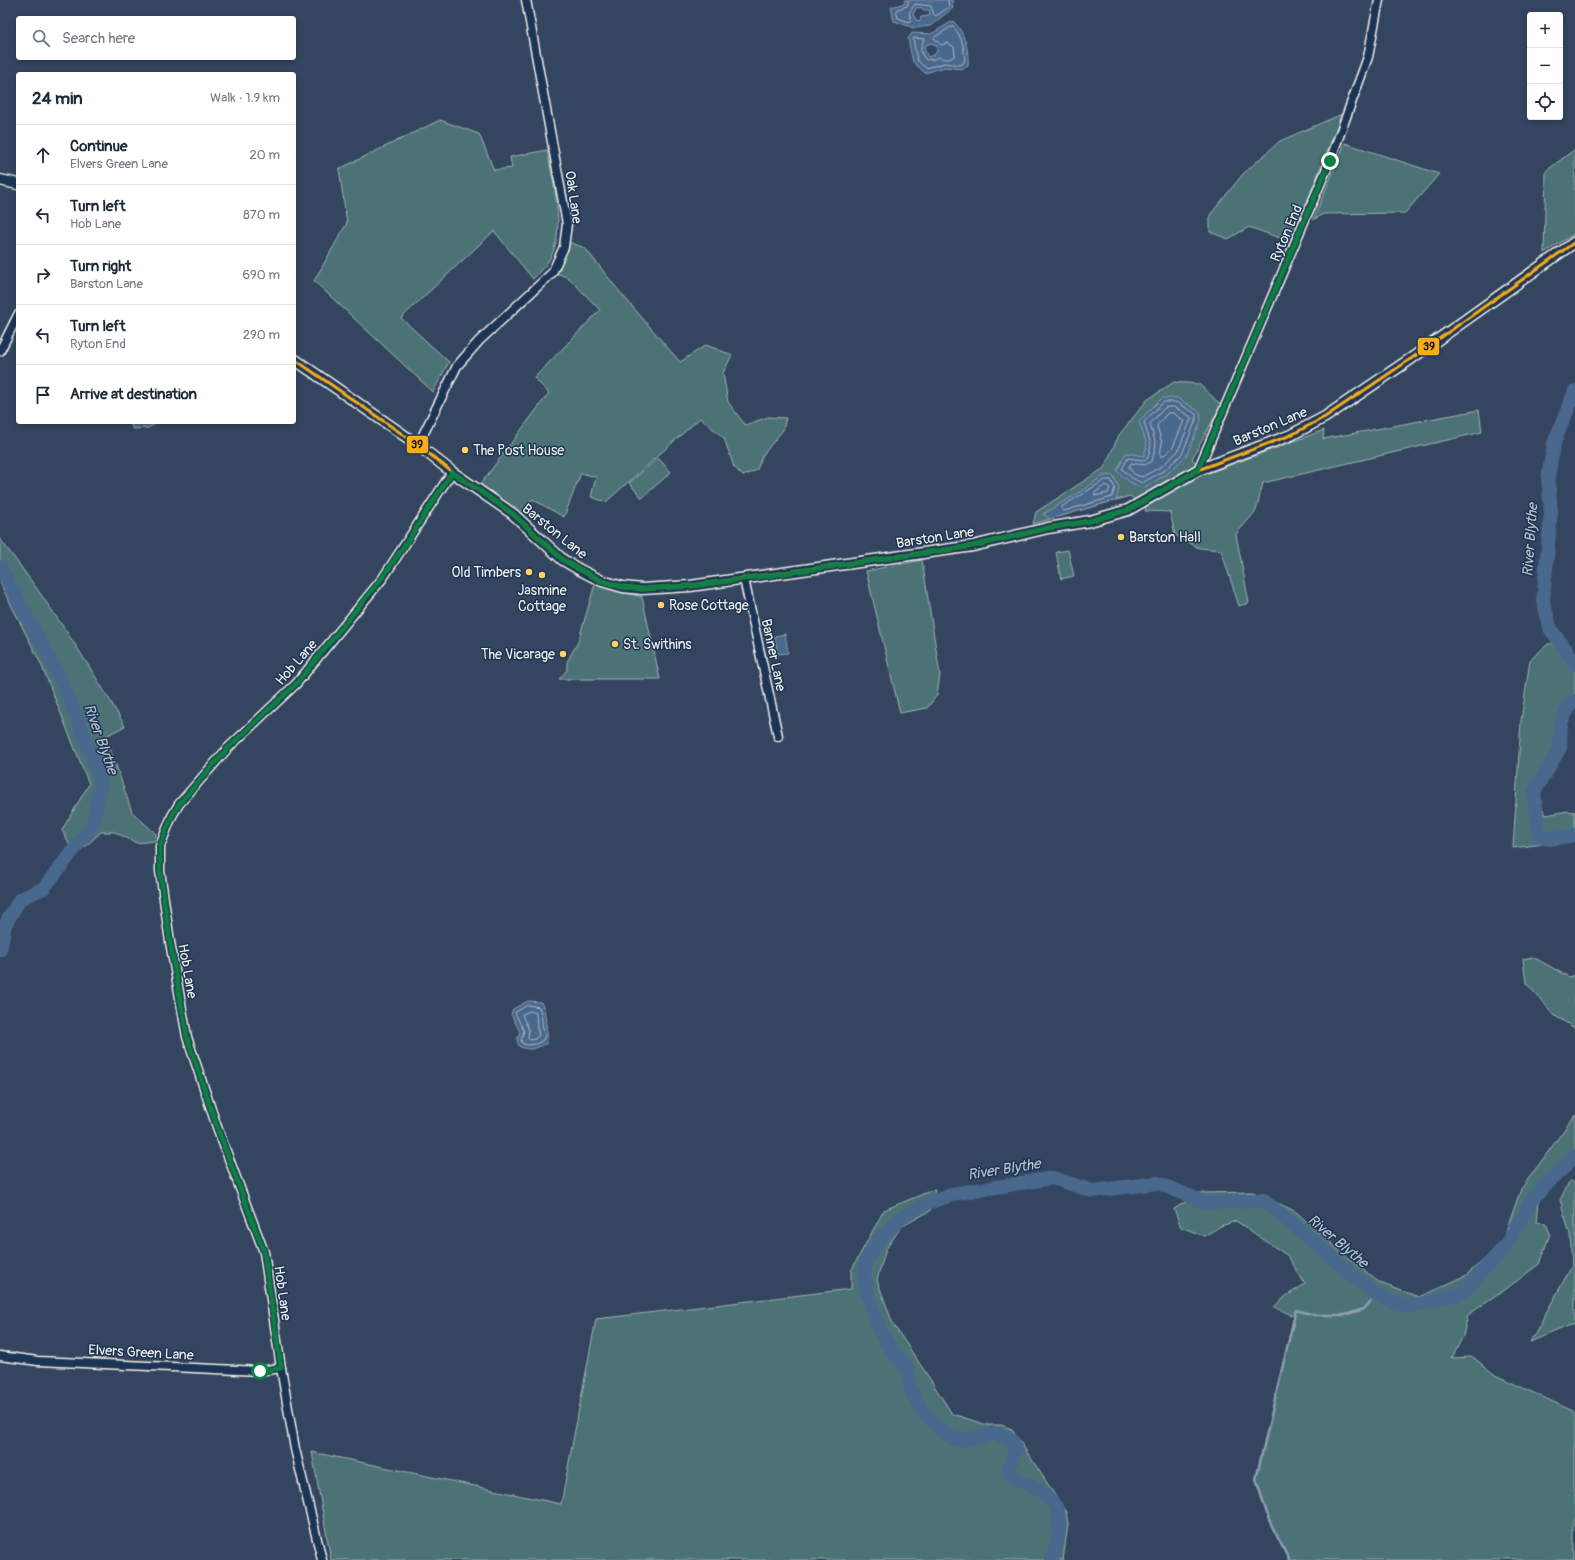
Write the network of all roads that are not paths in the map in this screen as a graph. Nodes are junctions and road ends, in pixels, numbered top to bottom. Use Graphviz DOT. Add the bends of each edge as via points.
graph roads {
  1 [pos="526,0"];
  2 [pos="1379,0"];
  3 [pos="0,180"];
  4 [pos="16,184"];
  5 [pos="1575,242"];
  6 [pos="16,319"];
  7 [pos="0,351"];
  8 [pos="296,360"];
  9 [pos="418,445"];
  10 [pos="1198,470"];
  11 [pos="452,472"];
  12 [pos="744,579"];
  13 [pos="778,736"];
  14 [pos="0,1356"];
  15 [pos="281,1368"];
  16 [pos="322,1560"];
  1 -- 9 [label="street, Oak Lane" via="567,224 564,247 552,273 479,341 457,366"];
  2 -- 10 [label="street, Ryton End" via="1368,57 1330,161"];
  3 -- 4 [label="street"];
  5 -- 10 [label="street, Barston Lane" via="1325,417 1291,435"];
  6 -- 7 [label="street"];
  8 -- 9 [label="street, Barston Lane"];
  9 -- 11 [label="street, Barston Lane"];
  10 -- 12 [label="street, Barston Lane" via="1128,510 1090,521 973,546"];
  11 -- 12 [label="street, Barston Lane" via="513,514 563,560 602,581 642,589"];
  11 -- 15 [label="street, Hob Lane" via="382,578 296,684 228,748 179,804 160,846 160,871 167,926 187,1037 217,1127 264,1252"];
  12 -- 13 [label="street, Banner Lane"];
  14 -- 15 [label="street, Elvers Green Lane" via="252,1371"];
  15 -- 16 [label="street, Hob Lane" via="295,1449"];
}
